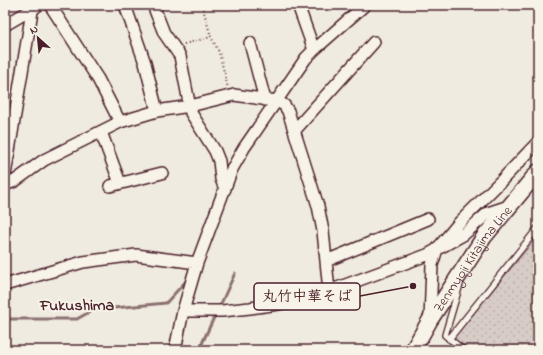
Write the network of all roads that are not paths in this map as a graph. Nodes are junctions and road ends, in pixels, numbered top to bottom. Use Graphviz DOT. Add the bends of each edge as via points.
graph roads {
  1 [pos="50,5"];
  2 [pos="125,5"];
  3 [pos="153,5"];
  4 [pos="298,5"];
  5 [pos="365,5"];
  6 [pos="35,7"];
  7 [pos="5,25"];
  8 [pos="374,42"];
  9 [pos="250,43"];
  10 [pos="314,50"];
  11 [pos="271,100"];
  12 [pos="190,106"];
  13 [pos="157,111"];
  14 [pos="120,122"];
  15 [pos="294,130"];
  16 [pos="101,132"];
  17 [pos="538,142"];
  18 [pos="538,172"];
  19 [pos="162,173"];
  20 [pos="5,175"];
  21 [pos="223,184"];
  22 [pos="5,185"];
  23 [pos="509,206"];
  24 [pos="428,219"];
  25 [pos="538,228"];
  26 [pos="437,249"];
  27 [pos="326,261"];
  28 [pos="195,263"];
  29 [pos="466,264"];
  30 [pos="5,285"];
  31 [pos="329,290"];
  32 [pos="183,311"];
  33 [pos="430,320"];
  34 [pos="449,339"];
  35 [pos="175,350"];
  36 [pos="413,350"];
  37 [pos="463,350"];
  1 -- 14 [label="street" via="98,79"];
  2 -- 13 [label="street" via="145,64"];
  3 -- 12 [label="street" via="164,33 180,56"];
  4 -- 10 [label="street"];
  5 -- 10 [label="street"];
  6 -- 7 [label="street"];
  6 -- 20 [label="street"];
  8 -- 15 [label="street"];
  9 -- 11 [label="street"];
  10 -- 11 [label="street"];
  11 -- 12 [label="street" via="234,95"];
  11 -- 15 [label="street" via="284,105"];
  11 -- 21 [label="street"];
  12 -- 13 [label="street"];
  12 -- 21 [label="street" via="220,161"];
  13 -- 14 [label="street"];
  14 -- 16 [label="street"];
  15 -- 27 [label="street" via="318,206"];
  16 -- 19 [label="street" via="115,185"];
  16 -- 22 [label="street" via="44,160 15,181"];
  17 -- 26 [label="street"];
  18 -- 23 [label="main road, Zenmyoji Kitajima Line"];
  21 -- 28 [label="street"];
  23 -- 26 [label="street" via="488,213 463,235"];
  23 -- 29 [label="main road, Zenmyoji Kitajima Line"];
  24 -- 27 [label="street"];
  25 -- 34 [label="lane"];
  26 -- 31 [label="street" via="422,257"];
  26 -- 33 [label="street" via="432,265"];
  27 -- 31 [label="street"];
  28 -- 30 [label="street" via="136,255 83,262"];
  28 -- 32 [label="street"];
  29 -- 33 [label="main road, Zenmyoji Kitajima Line"];
  29 -- 34 [label="lane" via="445,335"];
  31 -- 32 [label="street" via="279,304 218,311"];
  32 -- 35 [label="street"];
  33 -- 36 [label="main road, Zenmyoji Kitajima Line"];
  34 -- 37 [label="lane"];
}
